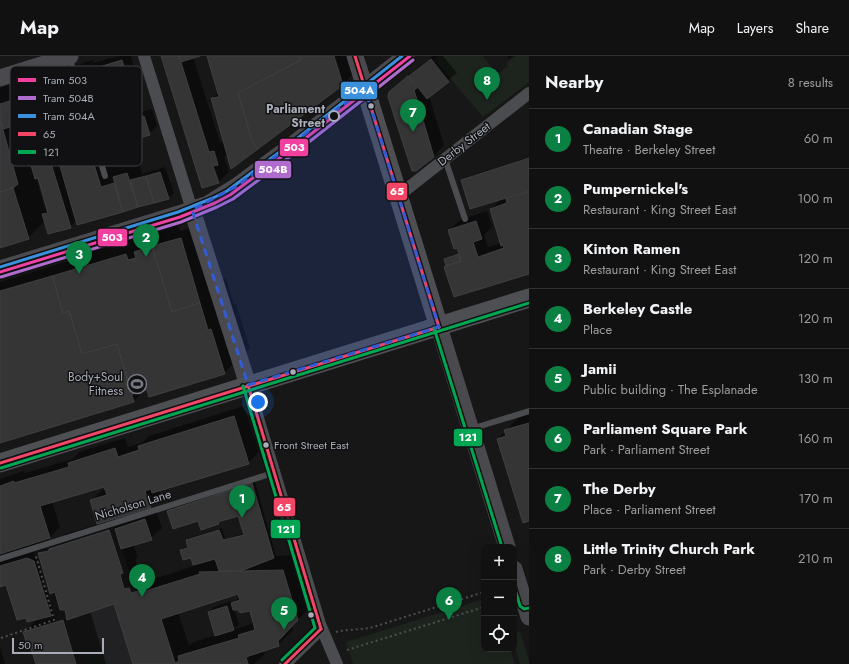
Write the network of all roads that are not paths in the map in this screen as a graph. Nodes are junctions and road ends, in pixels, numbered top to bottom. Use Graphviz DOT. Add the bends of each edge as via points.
graph roads {
  1 [pos="69,56"];
  2 [pos="144,56"];
  3 [pos="355,56"];
  4 [pos="406,56"];
  5 [pos="38,66"];
  6 [pos="72,66"];
  7 [pos="10,75"];
  8 [pos="0,78"];
  9 [pos="365,88"];
  10 [pos="529,93"];
  11 [pos="445,159"];
  12 [pos="102,166"];
  13 [pos="105,176"];
  14 [pos="398,196"];
  15 [pos="192,210"];
  16 [pos="465,219"];
  17 [pos="0,269"];
  18 [pos="529,298"];
  19 [pos="439,327"];
  20 [pos="248,385"];
  21 [pos="529,411"];
  22 [pos="471,429"];
  23 [pos="0,463"];
  24 [pos="273,473"];
  25 [pos="506,544"];
  26 [pos="0,559"];
  27 [pos="517,577"];
  28 [pos="528,608"];
  29 [pos="321,629"];
  30 [pos="285,664"];
  31 [pos="337,664"];
  1 -- 5 [label="main road"];
  1 -- 6 [label="lane"];
  2 -- 15 [label="street"];
  3 -- 9 [label="main road"];
  4 -- 9 [label="main road"];
  7 -- 8 [label="main road"];
  9 -- 14 [label="main road"];
  9 -- 15 [label="main road" via="238,186 208,204"];
  10 -- 11 [label="street, Derby Street"];
  11 -- 14 [label="street, Derby Street"];
  11 -- 16 [label="lane"];
  12 -- 13 [label="lane"];
  14 -- 19 [label="main road"];
  15 -- 17 [label="main road"];
  15 -- 20 [label="main road"];
  18 -- 19 [label="main road"];
  19 -- 20 [label="main road"];
  19 -- 22 [label="main road"];
  20 -- 23 [label="main road"];
  20 -- 24 [label="street"];
  21 -- 22 [label="lane"];
  22 -- 25 [label="main road"];
  24 -- 26 [label="lane, Nicholson Lane"];
  24 -- 29 [label="street"];
  27 -- 28 [label="main road"];
  29 -- 30 [label="street"];
  29 -- 31 [label="street"];
}
